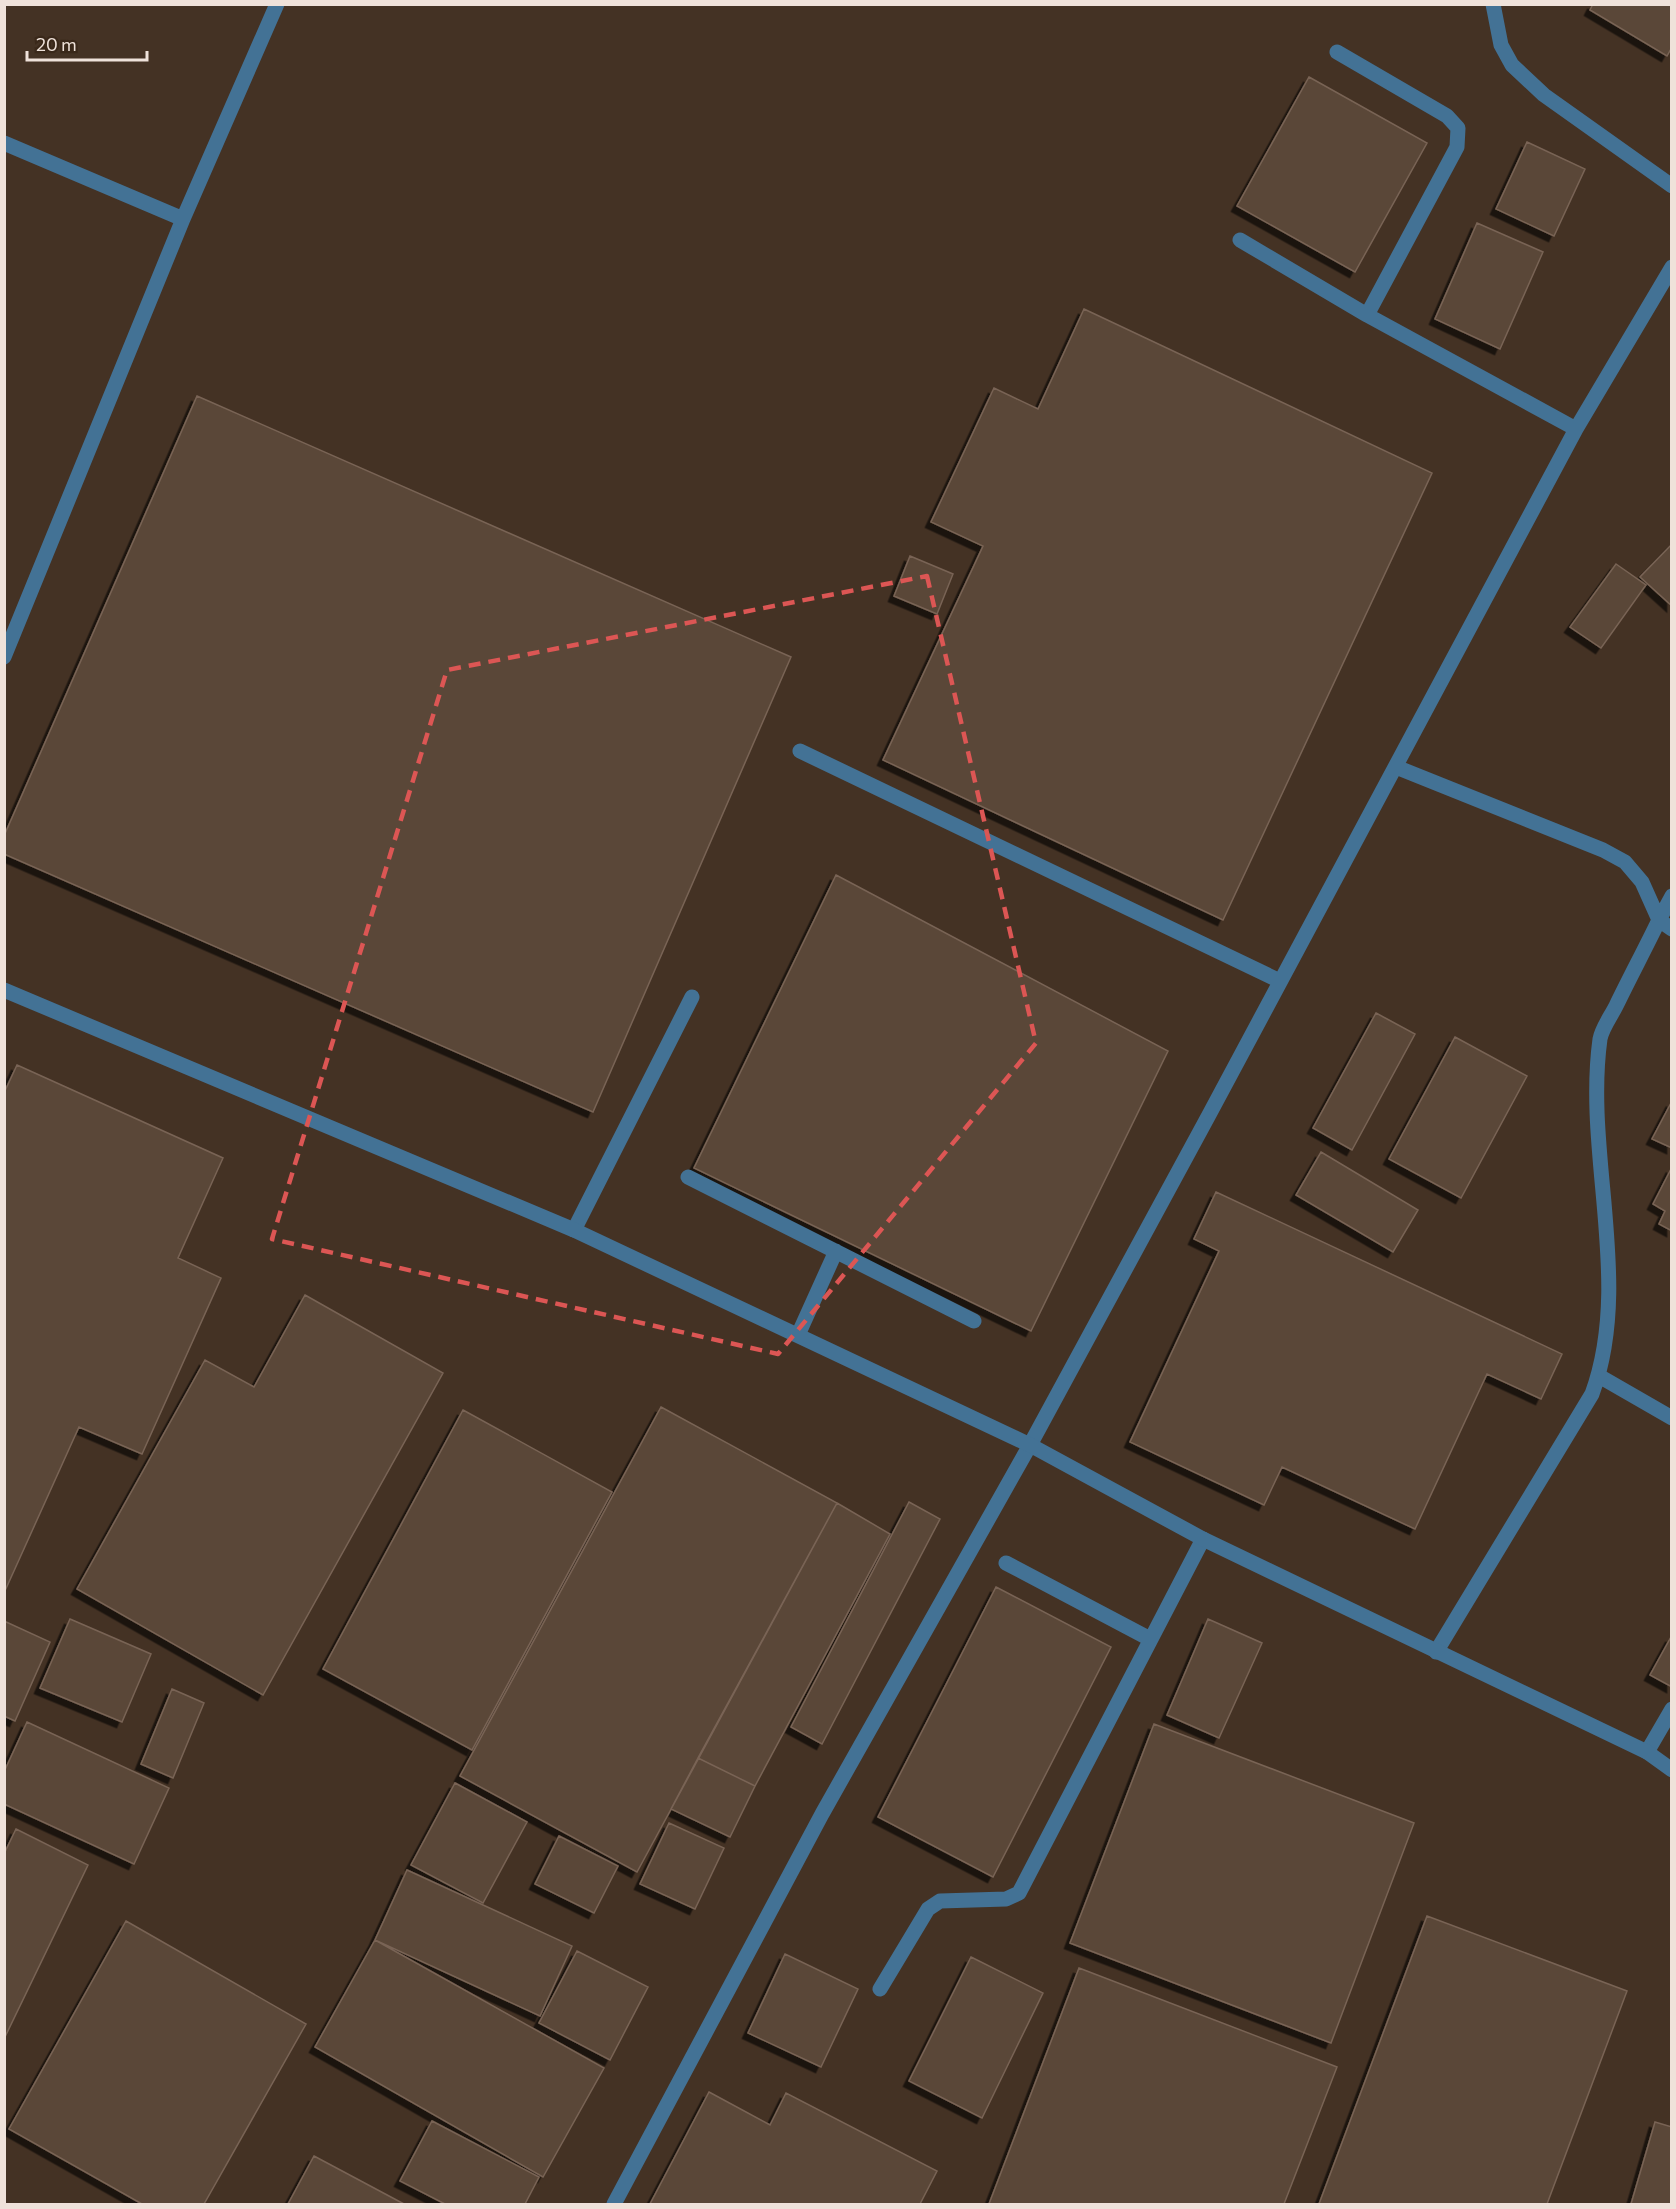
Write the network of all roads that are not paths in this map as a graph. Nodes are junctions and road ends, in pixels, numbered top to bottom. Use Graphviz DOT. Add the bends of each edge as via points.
graph roads {
  1 [pos="277,4"];
  2 [pos="1493,4"];
  3 [pos="1337,52"];
  4 [pos="4,143"];
  5 [pos="1671,186"];
  6 [pos="183,219"];
  7 [pos="1240,240"];
  8 [pos="1671,267"];
  9 [pos="1367,315"];
  10 [pos="1576,429"];
  11 [pos="4,657"];
  12 [pos="800,751"];
  13 [pos="1395,767"];
  14 [pos="1671,896"];
  15 [pos="1665,925"];
  16 [pos="1280,981"];
  17 [pos="4,990"];
  18 [pos="692,997"];
  19 [pos="688,1177"];
  20 [pos="574,1230"];
  21 [pos="836,1251"];
  22 [pos="974,1321"];
  23 [pos="798,1335"];
  24 [pos="1599,1376"];
  25 [pos="1671,1418"];
  26 [pos="1030,1445"];
  27 [pos="1203,1539"];
  28 [pos="1006,1563"];
  29 [pos="1150,1639"];
  30 [pos="1436,1652"];
  31 [pos="1671,1709"];
  32 [pos="1647,1752"];
  33 [pos="1671,1770"];
  34 [pos="880,1989"];
  35 [pos="614,2205"];
  1 -- 6 [label="street"];
  2 -- 5 [label="street" via="1501,45 1512,65 1544,95"];
  3 -- 9 [label="street" via="1447,116 1458,128 1457,147"];
  4 -- 6 [label="street"];
  6 -- 11 [label="street"];
  7 -- 9 [label="street"];
  8 -- 10 [label="street"];
  9 -- 10 [label="street"];
  10 -- 13 [label="street"];
  12 -- 16 [label="street"];
  13 -- 15 [label="street" via="1625,862 1642,882"];
  13 -- 16 [label="street"];
  14 -- 15 [label="street"];
  15 -- 24 [label="street" via="1601,1036 1597,1101 1608,1275 1607,1327"];
  16 -- 26 [label="street"];
  17 -- 20 [label="street"];
  18 -- 20 [label="street"];
  19 -- 21 [label="street"];
  20 -- 23 [label="street"];
  21 -- 22 [label="street"];
  21 -- 23 [label="street"];
  23 -- 26 [label="street"];
  24 -- 25 [label="street"];
  24 -- 30 [label="street" via="1592,1394"];
  26 -- 27 [label="street"];
  26 -- 35 [label="street" via="822,1814"];
  27 -- 29 [label="street"];
  27 -- 30 [label="street"];
  28 -- 29 [label="street"];
  29 -- 34 [label="street" via="1019,1893 1006,1899 940,1901 928,1909"];
  30 -- 32 [label="street"];
  31 -- 32 [label="street"];
  32 -- 33 [label="street"];
}
